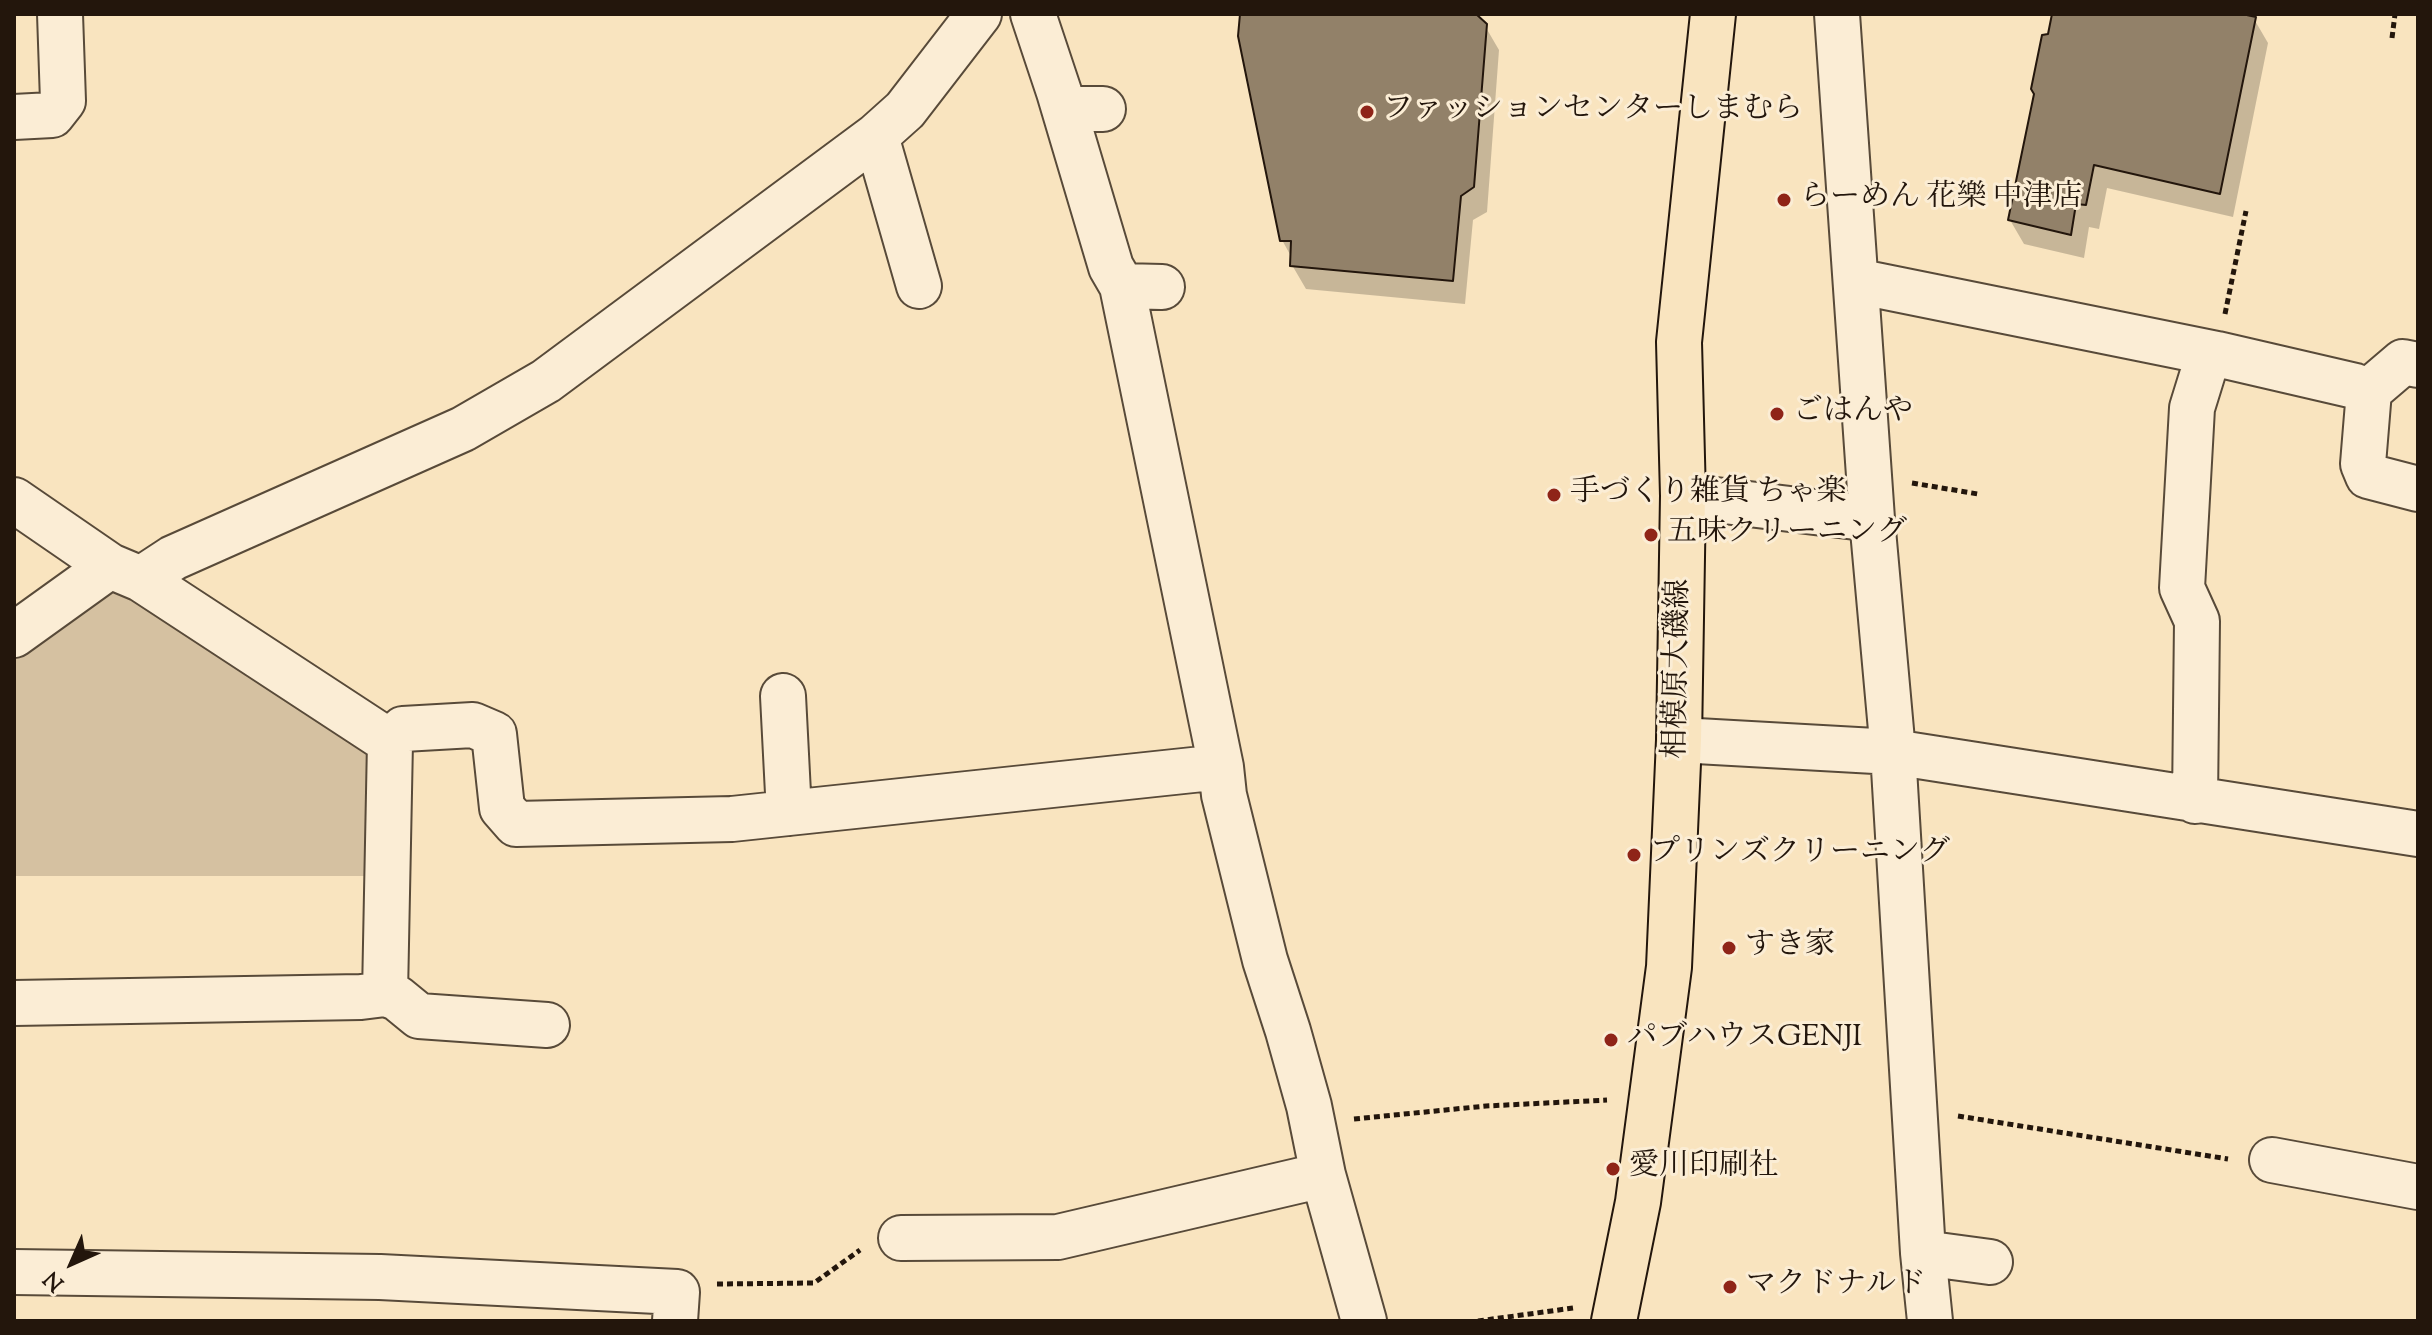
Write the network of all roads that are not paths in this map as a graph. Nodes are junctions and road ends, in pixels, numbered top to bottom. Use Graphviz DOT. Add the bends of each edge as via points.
graph roads {
  1 [pos="60,14"];
  2 [pos="1033,14"];
  3 [pos="1713,14"];
  4 [pos="1837,14"];
  5 [pos="966,17"];
  6 [pos="14,117"];
  7 [pos="876,136"];
  8 [pos="1856,281"];
  9 [pos="919,286"];
  10 [pos="2213,354"];
  11 [pos="2418,365"];
  12 [pos="2369,391"];
  13 [pos="2418,489"];
  14 [pos="1683,496"];
  15 [pos="14,500"];
  16 [pos="1872,519"];
  17 [pos="125,572"];
  18 [pos="14,635"];
  19 [pos="783,696"];
  20 [pos="1679,740"];
  21 [pos="390,742"];
  22 [pos="1893,752"];
  23 [pos="1221,767"];
  24 [pos="2195,801"];
  25 [pos="789,813"];
  26 [pos="2418,834"];
  27 [pos="385,994"];
  28 [pos="14,1003"];
  29 [pos="547,1025"];
  30 [pos="2272,1160"];
  31 [pos="1323,1175"];
  32 [pos="2418,1187"];
  33 [pos="901,1238"];
  34 [pos="1923,1253"];
  35 [pos="1990,1262"];
  36 [pos="14,1272"];
  37 [pos="676,1306"];
  38 [pos="1616,1312"];
  39 [pos="1364,1321"];
  40 [pos="1930,1321"];
  1 -- 6 [label="street" via="63,101 52,115"];
  2 -- 23 [label="street" via="1083,109 1111,267 1142,287 1214,682"];
  3 -- 14 [label="main road, 相模原大磯線" via="1679,342"];
  4 -- 8 [label="street"];
  5 -- 7 [label="street" via="905,110"];
  7 -- 9 [label="street"];
  7 -- 17 [label="street" via="546,381 463,429 173,558"];
  8 -- 10 [label="street"];
  8 -- 16 [label="street"];
  10 -- 12 [label="street"];
  10 -- 24 [label="street" via="2192,408 2182,588 2197,621"];
  11 -- 12 [label="street" via="2403,362"];
  12 -- 13 [label="street" via="2363,464 2368,476"];
  14 -- 16 [label="street"];
  14 -- 20 [label="main road, 相模原大磯線"];
  15 -- 17 [label="street"];
  16 -- 22 [label="street"];
  17 -- 18 [label="street"];
  17 -- 21 [label="street"];
  19 -- 25 [label="street"];
  20 -- 22 [label="street"];
  20 -- 38 [label="main road, 相模原大磯線" via="1669,967 1638,1202"];
  21 -- 25 [label="street" via="403,729 473,725 494,734 502,808 516,824"];
  21 -- 27 [label="street"];
  22 -- 24 [label="street"];
  22 -- 34 [label="street" via="1919,883 1915,1109"];
  23 -- 25 [label="street"];
  23 -- 31 [label="street" via="1261,945 1268,1015 1309,1106"];
  24 -- 26 [label="street"];
  27 -- 28 [label="street"];
  27 -- 29 [label="street" via="419,1016"];
  30 -- 32 [label="street"];
  31 -- 33 [label="street" via="1058,1237"];
  31 -- 39 [label="street"];
  34 -- 35 [label="street"];
  34 -- 40 [label="street"];
  36 -- 37 [label="street" via="380,1277"];
}
